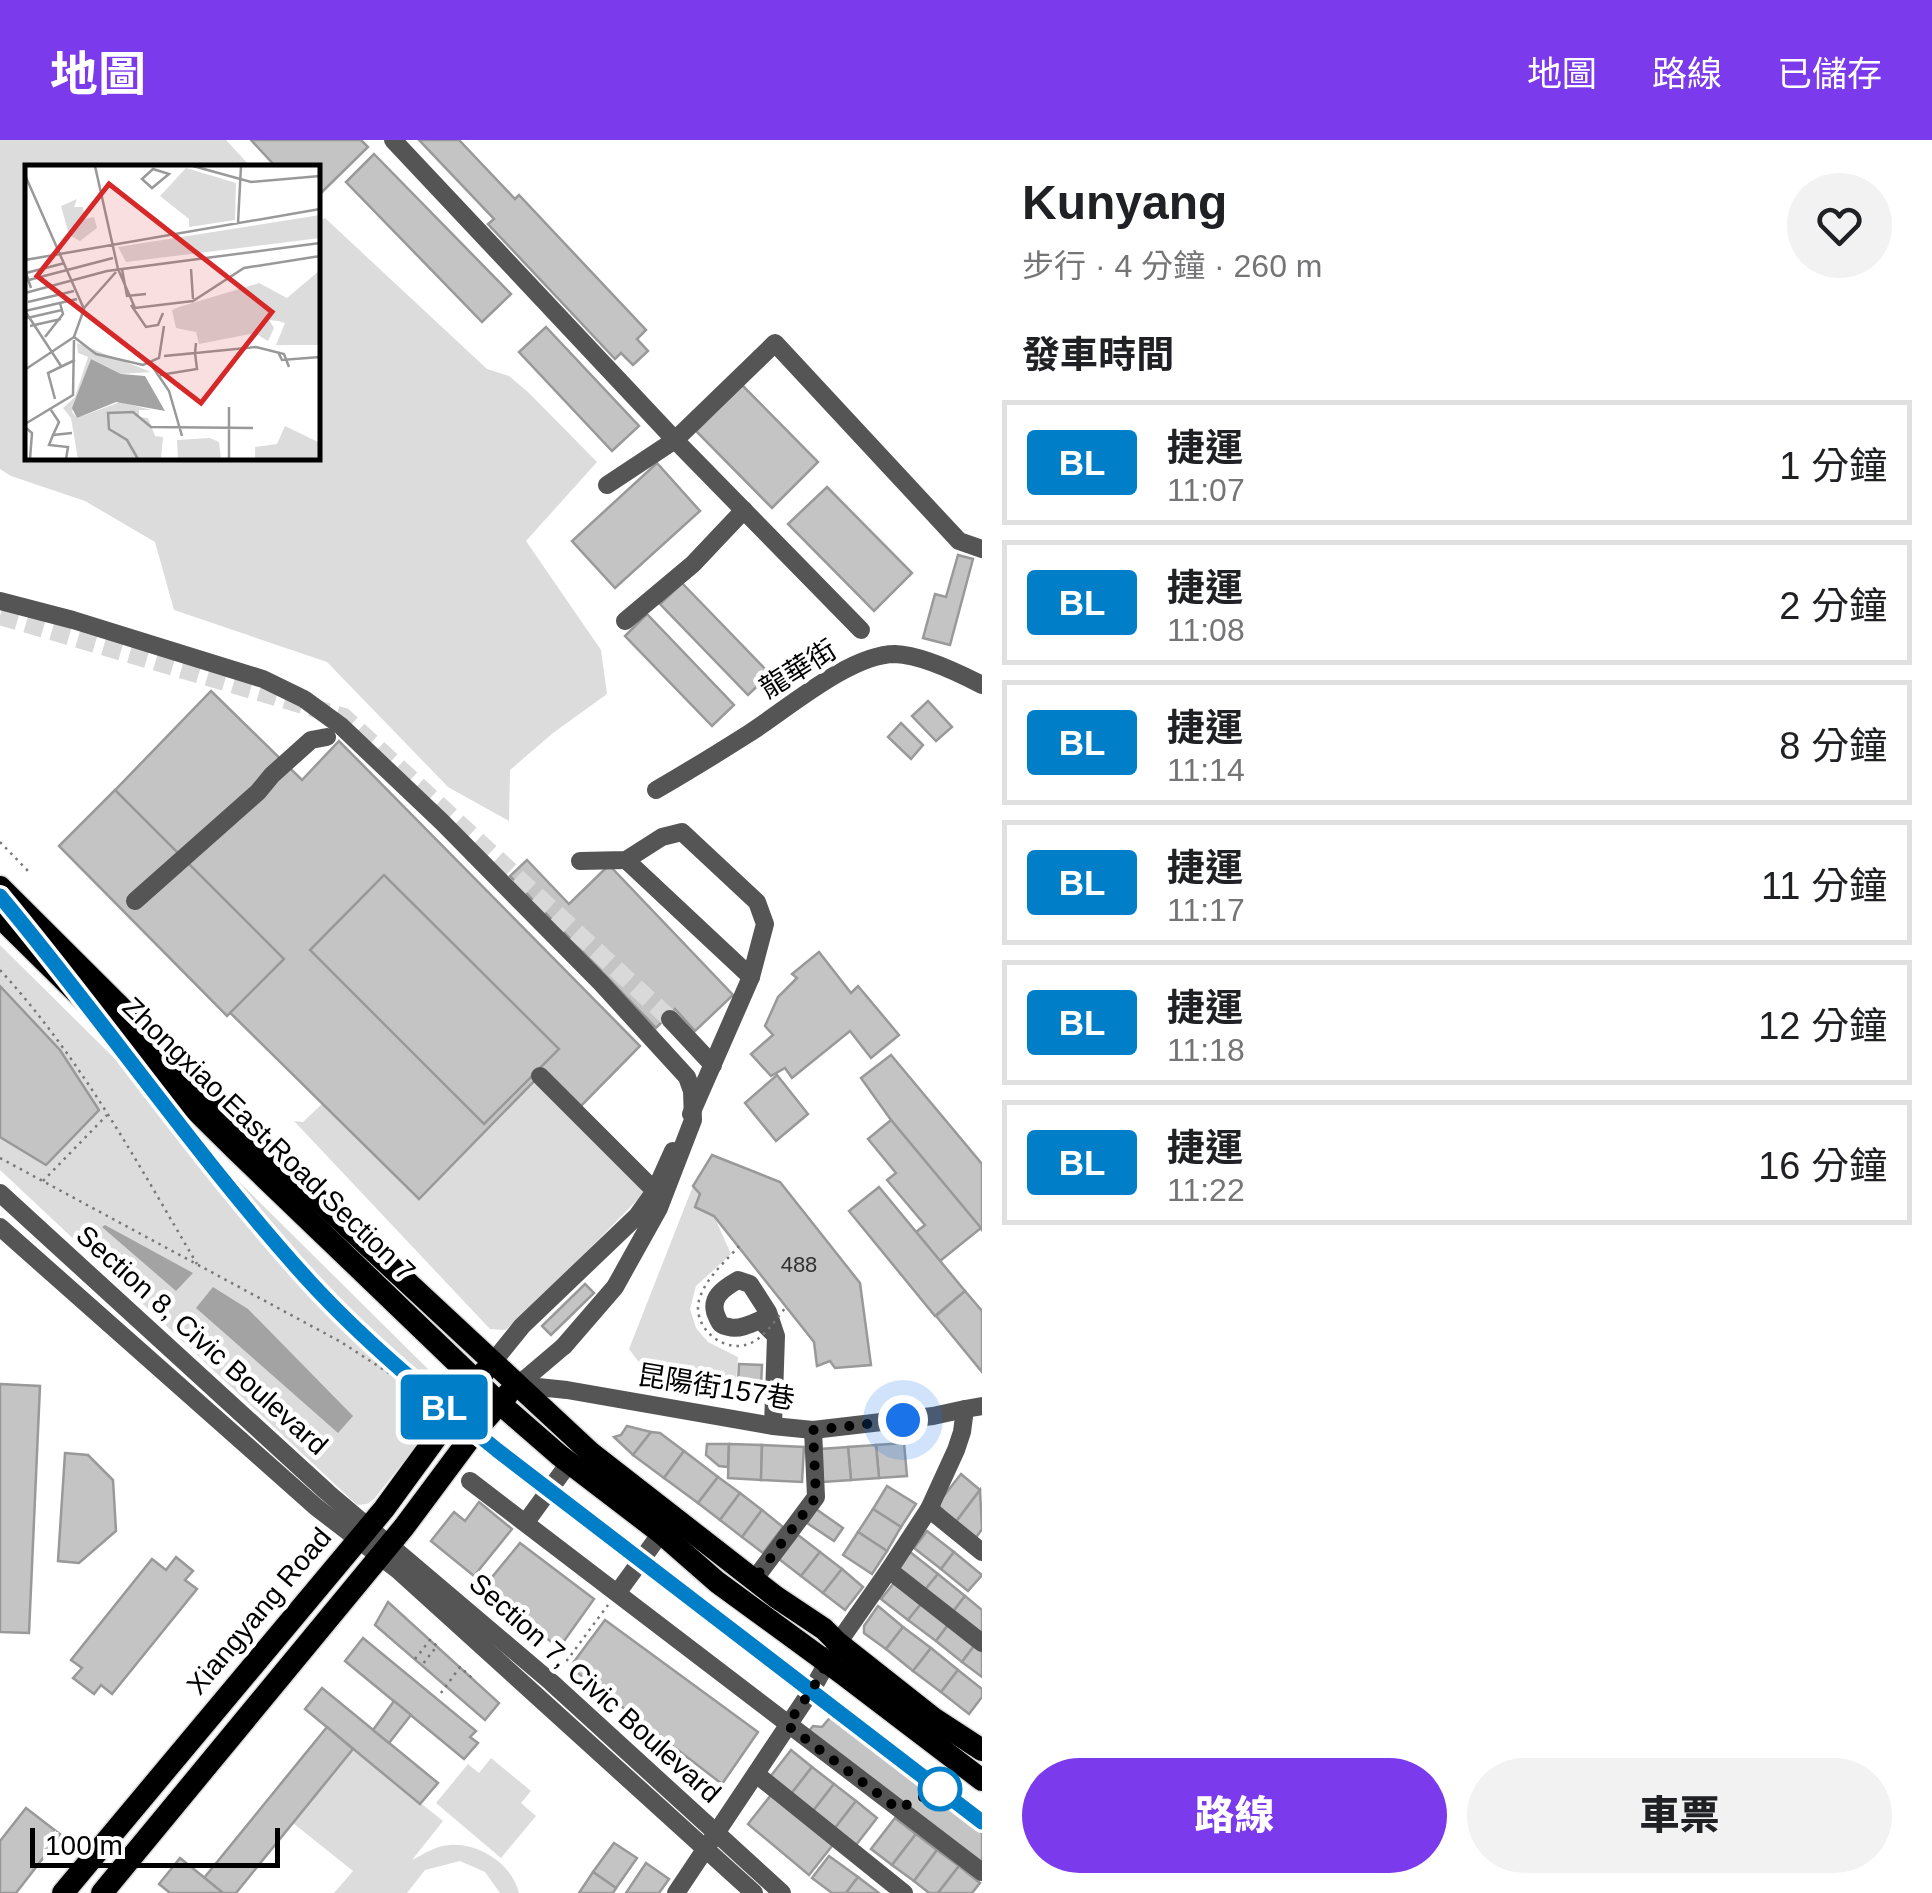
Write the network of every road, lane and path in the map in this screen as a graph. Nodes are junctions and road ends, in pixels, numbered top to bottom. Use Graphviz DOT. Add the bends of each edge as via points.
graph roads {
  1 [pos="392,140"];
  2 [pos="675,440"];
  3 [pos="607,485"];
  4 [pos="744,510"];
  5 [pos="982,549"];
  6 [pos="0,601"];
  7 [pos="624,621"];
  8 [pos="861,630"];
  9 [pos="981,683"];
  10 [pos="327,737"];
  11 [pos="656,790"];
  12 [pos="0,842"];
  13 [pos="626,860"];
  14 [pos="580,861"];
  15 [pos="30,872"];
  16 [pos="0,887"];
  17 [pos="135,902"];
  18 [pos="0,917"];
  19 [pos="0,970"];
  20 [pos="752,977"];
  21 [pos="670,1019"];
  22 [pos="713,1065"];
  23 [pos="540,1076"];
  24 [pos="108,1114"];
  25 [pos="0,1158"];
  26 [pos="43,1181"];
  27 [pos="655,1190"];
  28 [pos="0,1193"];
  29 [pos="0,1226"];
  30 [pos="740,1246"];
  31 [pos="198,1265"];
  32 [pos="786,1307"];
  33 [pos="776,1336"];
  34 [pos="493,1362"];
  35 [pos="478,1381"];
  36 [pos="518,1385"];
  37 [pos="438,1397"];
  38 [pos="498,1402"];
  39 [pos="974,1408"];
  40 [pos="773,1426"];
  41 [pos="813,1430"];
  42 [pos="569,1463"];
  43 [pos="470,1481"];
  44 [pos="929,1509"];
  45 [pos="526,1522"];
  46 [pos="364,1532"];
  47 [pos="661,1532"];
  48 [pos="385,1549"];
  49 [pos="982,1552"];
  50 [pos="889,1570"];
  51 [pos="754,1580"];
  52 [pos="618,1592"];
  53 [pos="982,1643"];
  54 [pos="833,1653"];
  55 [pos="415,1659"];
  56 [pos="422,1665"];
  57 [pos="472,1679"];
  58 [pos="550,1682"];
  59 [pos="441,1693"];
  60 [pos="787,1725"];
  61 [pos="982,1750"];
  62 [pos="756,1774"];
  63 [pos="982,1780"];
  64 [pos="711,1840"];
  65 [pos="982,1872"];
  66 [pos="63,1893"];
  67 [pos="102,1893"];
  68 [pos="676,1893"];
  69 [pos="754,1893"];
  70 [pos="782,1893"];
  71 [pos="904,1893"];
  1 -- 2 [label="street"];
  2 -- 3 [label="street"];
  2 -- 4 [label="street"];
  2 -- 5 [label="street" via="775,343 959,541"];
  4 -- 7 [label="street" via="693,564"];
  4 -- 8 [label="street"];
  6 -- 36 [label="street, bridge" via="262,680 304,699 442,822 687,1077 693,1120 659,1208 614,1287 564,1346"];
  9 -- 11 [label="street, 龍華街" via="895,654 858,663"];
  10 -- 17 [label="street" via="311,740"];
  12 -- 15 [label="path"];
  13 -- 14 [label="street"];
  13 -- 20 [label="street"];
  13 -- 20 [label="street" via="682,832 758,902 765,924"];
  16 -- 34 [label="main road, Zhongxiao East Road Section 7" via="252,1137"];
  18 -- 35 [label="main road, Zhongxiao East Road Section 7"];
  19 -- 24 [label="path" via="59,1039"];
  20 -- 22 [label="street"];
  21 -- 22 [label="street"];
  22 -- 27 [label="street"];
  23 -- 27 [label="street"];
  24 -- 26 [label="path"];
  24 -- 31 [label="path"];
  25 -- 26 [label="path"];
  26 -- 31 [label="path"];
  27 -- 34 [label="street"];
  28 -- 46 [label="street, Section 8, Civic Boulevard"];
  29 -- 46 [label="street, Section 8, Civic Boulevard" via="316,1507"];
  30 -- 32 [label="path, bridge" via="699,1299 704,1329 738,1348 756,1341"];
  31 -- 37 [label="path"];
  33 -- 40 [label="street"];
  34 -- 35 [label="main road, Xiangyang Road"];
  34 -- 36 [label="main road, Zhongxiao East Road Section 7"];
  35 -- 38 [label="main road, Zhongxiao East Road Section 7"];
  35 -- 46 [label="main road, Xiangyang Road"];
  36 -- 38 [label="main road, Xiangyang Road"];
  36 -- 40 [label="street, 昆陽街157巷"];
  36 -- 51 [label="main road, Zhongxiao East Road Section 7" via="591,1453"];
  38 -- 42 [label="main road, Zhongxiao East Road Section 7"];
  38 -- 48 [label="main road, Xiangyang Road"];
  39 -- 41 [label="street, 昆陽街157巷"];
  39 -- 44 [label="street"];
  40 -- 41 [label="street, 昆陽街157巷"];
  41 -- 51 [label="street" via="816,1497"];
  42 -- 45 [label="street"];
  42 -- 47 [label="main road, Zhongxiao East Road Section 7"];
  43 -- 45 [label="street"];
  44 -- 49 [label="street"];
  44 -- 50 [label="street"];
  45 -- 52 [label="street"];
  46 -- 48 [label="street, Section 7, Civic Boulevard"];
  46 -- 66 [label="main road, Xiangyang Road"];
  47 -- 52 [label="street"];
  47 -- 54 [label="main road, Zhongxiao East Road Section 7" via="717,1582"];
  48 -- 58 [label="street, Section 7, Civic Boulevard"];
  48 -- 64 [label="street, Section 7, Civic Boulevard"];
  48 -- 67 [label="main road, Xiangyang Road"];
  50 -- 53 [label="street"];
  50 -- 54 [label="street"];
  51 -- 54 [label="main road, Zhongxiao East Road Section 7" via="824,1629"];
  52 -- 58 [label="path"];
  52 -- 60 [label="street"];
  54 -- 60 [label="street"];
  54 -- 61 [label="main road"];
  54 -- 63 [label="main road"];
  55 -- 56 [label="path" via="430,1640 437,1646"];
  57 -- 59 [label="path" via="460,1667"];
  58 -- 64 [label="street, Section 7, Civic Boulevard"];
  60 -- 62 [label="street"];
  60 -- 65 [label="street"];
  62 -- 64 [label="street"];
  62 -- 71 [label="street"];
  64 -- 68 [label="street"];
  64 -- 69 [label="street, Section 7, Civic Boulevard"];
  64 -- 70 [label="street, Section 7, Civic Boulevard"];
}
